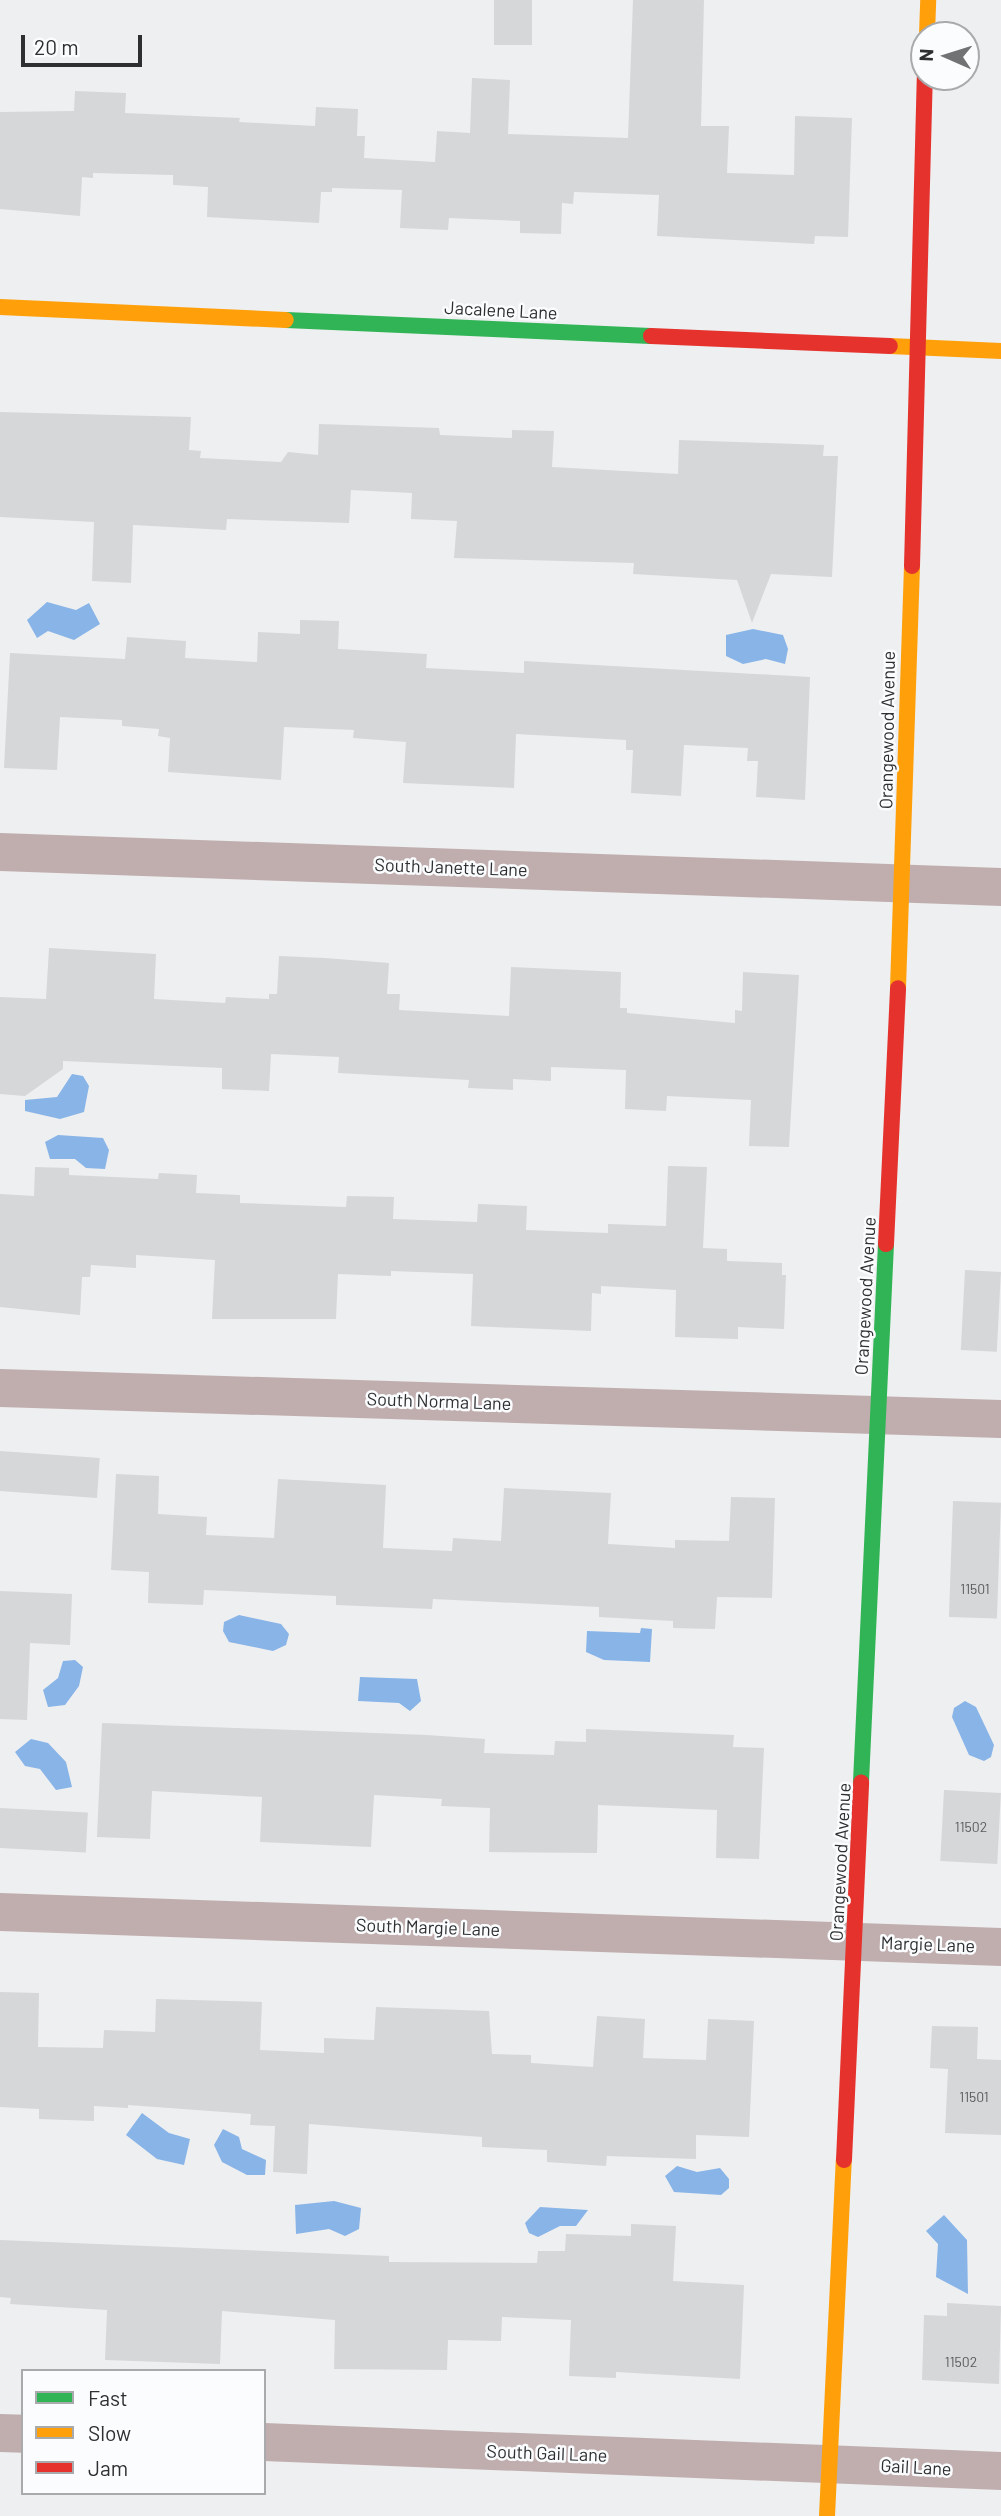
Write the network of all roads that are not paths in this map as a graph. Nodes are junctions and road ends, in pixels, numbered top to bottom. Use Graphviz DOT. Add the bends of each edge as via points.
graph roads {
  1 [pos="928,0"];
  2 [pos="927,21"];
  3 [pos="925,91"];
  4 [pos="0,307"];
  5 [pos="916,348"];
  6 [pos="1001,351"];
  7 [pos="0,852"];
  8 [pos="903,883"];
  9 [pos="1001,887"];
  10 [pos="0,1388"];
  11 [pos="878,1414"];
  12 [pos="1001,1419"];
  13 [pos="0,1912"];
  14 [pos="856,1941"];
  15 [pos="1001,1947"];
  16 [pos="0,2433"];
  17 [pos="21,2434"];
  18 [pos="266,2442"];
  19 [pos="830,2463"];
  20 [pos="1001,2471"];
  21 [pos="827,2516"];
  1 -- 2 [label="main road"];
  3 -- 5 [label="main road, Orangewood Avenue"];
  4 -- 5 [label="main road, Jacalene Lane"];
  5 -- 6 [label="main road, Jacalene Lane"];
  5 -- 8 [label="main road, Orangewood Avenue"];
  7 -- 8 [label="street, South Janette Lane"];
  8 -- 9 [label="street, South Janette Lane"];
  8 -- 11 [label="main road, Orangewood Avenue"];
  10 -- 11 [label="street, South Norma Lane"];
  11 -- 12 [label="street, South Norma Lane"];
  11 -- 14 [label="main road, Orangewood Avenue"];
  13 -- 14 [label="street, South Margie Lane"];
  14 -- 15 [label="street, Margie Lane"];
  14 -- 19 [label="main road, Orangewood Avenue"];
  16 -- 17 [label="street"];
  18 -- 19 [label="street, South Gail Lane"];
  19 -- 20 [label="street, Gail Lane"];
  19 -- 21 [label="main road, Orangewood Avenue"];
}
